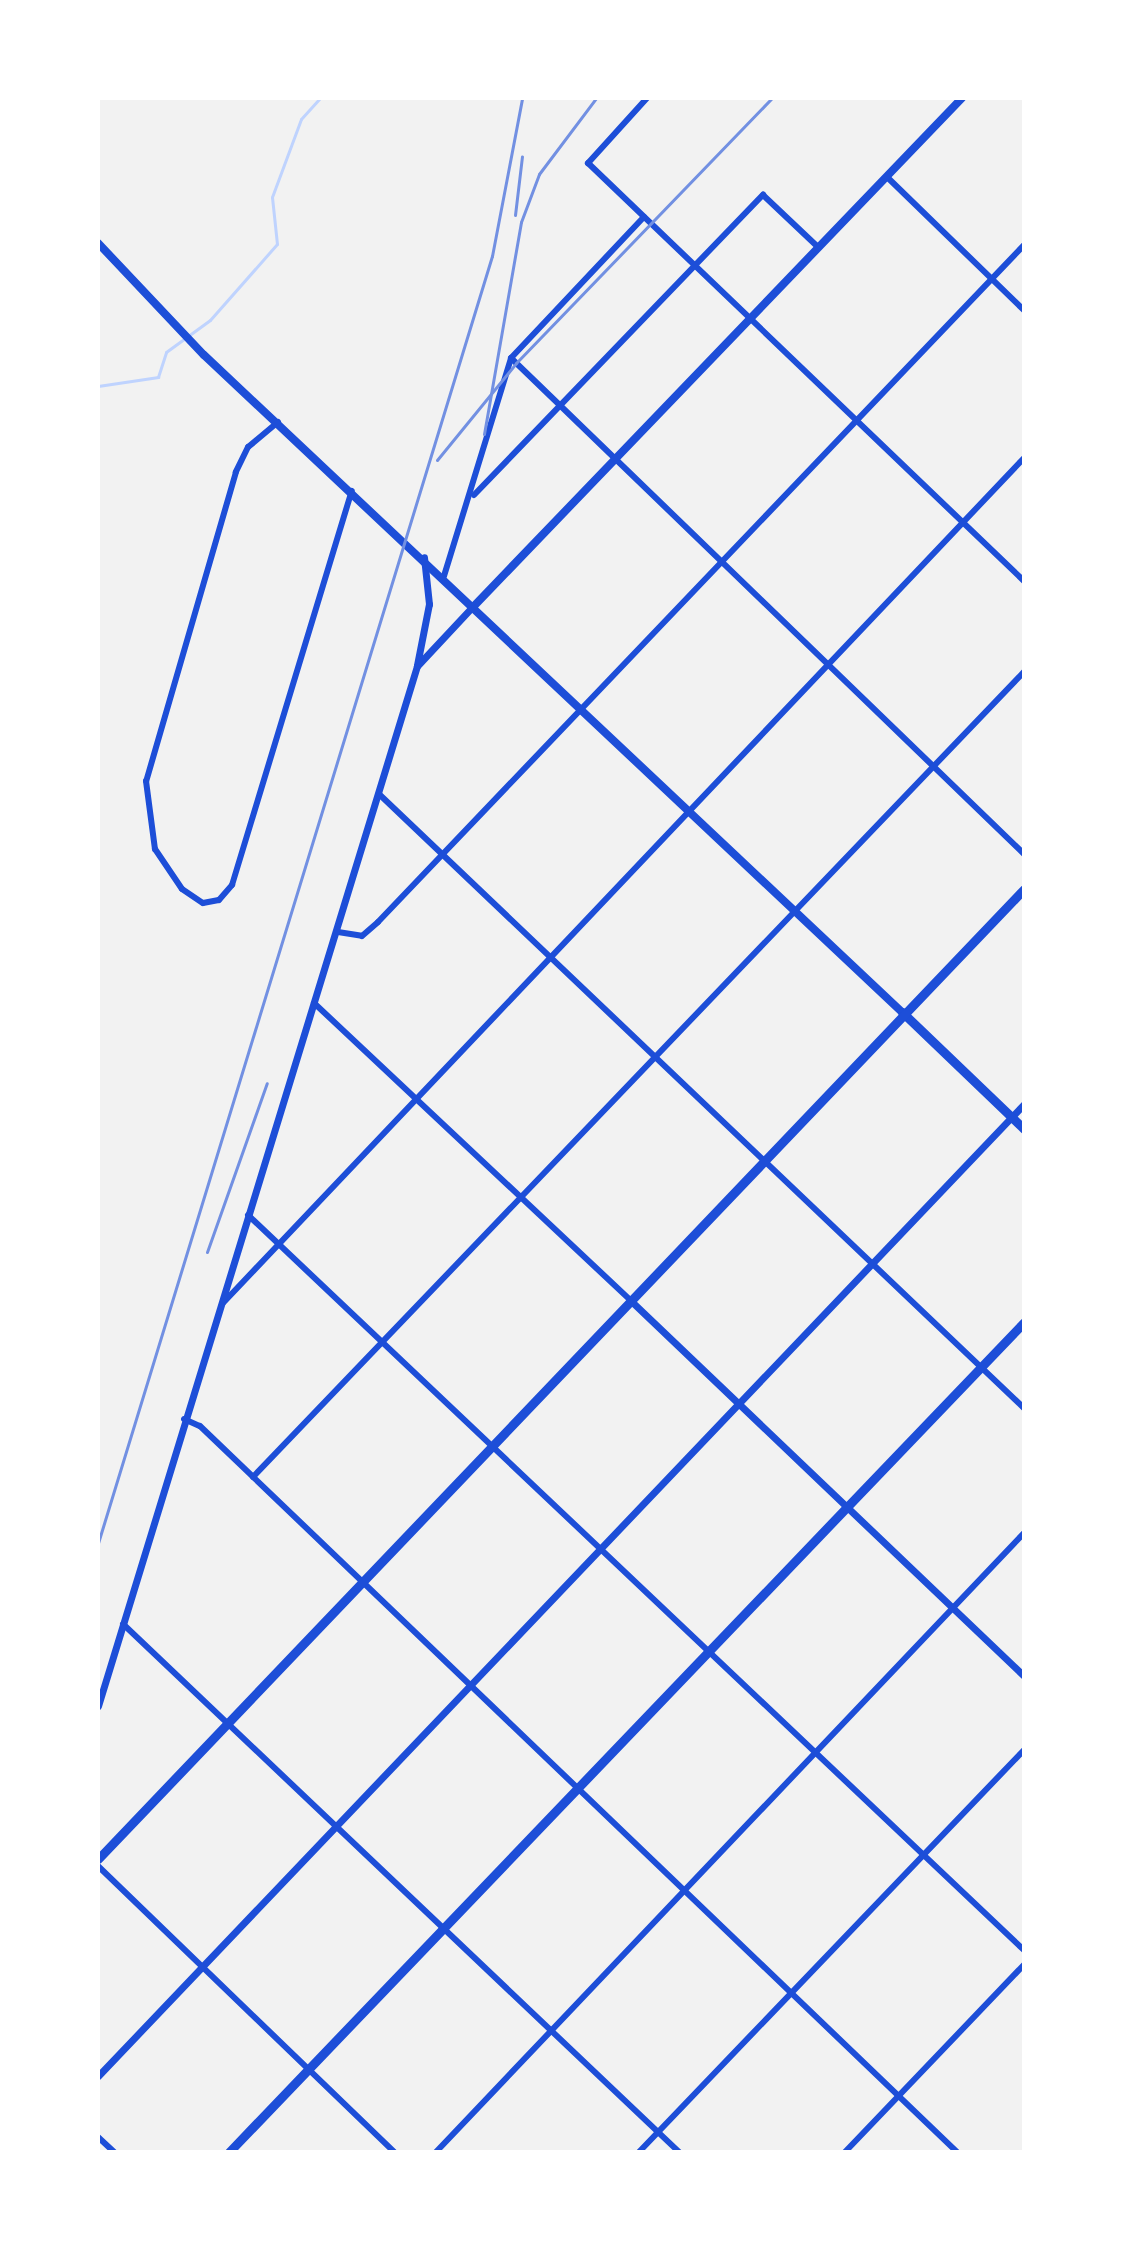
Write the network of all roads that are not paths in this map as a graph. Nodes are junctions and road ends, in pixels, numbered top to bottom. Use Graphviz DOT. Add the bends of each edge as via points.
graph roads {
  1 [pos="647,98"];
  2 [pos="962,98"];
  3 [pos="887,177"];
  4 [pos="644,217"];
  5 [pos="98,243"];
  6 [pos="1024,245"];
  7 [pos="818,247"];
  8 [pos="695,266"];
  9 [pos="992,279"];
  10 [pos="1024,310"];
  11 [pos="750,319"];
  12 [pos="511,358"];
  13 [pos="560,406"];
  14 [pos="275,419"];
  15 [pos="856,420"];
  16 [pos="1024,458"];
  17 [pos="615,459"];
  18 [pos="353,490"];
  19 [pos="474,495"];
  20 [pos="962,522"];
  21 [pos="424,557"];
  22 [pos="721,561"];
  23 [pos="444,576"];
  24 [pos="1024,581"];
  25 [pos="475,605"];
  26 [pos="827,664"];
  27 [pos="417,666"];
  28 [pos="1024,672"];
  29 [pos="581,707"];
  30 [pos="932,765"];
  31 [pos="380,795"];
  32 [pos="688,809"];
  33 [pos="442,854"];
  34 [pos="1024,854"];
  35 [pos="1024,889"];
  36 [pos="795,911"];
  37 [pos="338,932"];
  38 [pos="550,957"];
  39 [pos="314,1003"];
  40 [pos="902,1012"];
  41 [pos="656,1058"];
  42 [pos="413,1096"];
  43 [pos="1024,1104"];
  44 [pos="1012,1117"];
  45 [pos="1024,1129"];
  46 [pos="764,1161"];
  47 [pos="524,1200"];
  48 [pos="248,1215"];
  49 [pos="278,1236"];
  50 [pos="873,1264"];
  51 [pos="630,1300"];
  52 [pos="220,1306"];
  53 [pos="1024,1322"];
  54 [pos="387,1341"];
  55 [pos="981,1367"];
  56 [pos="738,1402"];
  57 [pos="1024,1408"];
  58 [pos="184,1419"];
  59 [pos="494,1442"];
  60 [pos="253,1477"];
  61 [pos="848,1507"];
  62 [pos="1024,1533"];
  63 [pos="604,1546"];
  64 [pos="361,1581"];
  65 [pos="953,1608"];
  66 [pos="123,1624"];
  67 [pos="711,1650"];
  68 [pos="1024,1676"];
  69 [pos="470,1684"];
  70 [pos="98,1706"];
  71 [pos="225,1721"];
  72 [pos="1024,1750"];
  73 [pos="817,1751"];
  74 [pos="580,1789"];
  75 [pos="336,1826"];
  76 [pos="924,1855"];
  77 [pos="98,1859"];
  78 [pos="98,1866"];
  79 [pos="685,1890"];
  80 [pos="445,1930"];
  81 [pos="1024,1950"];
  82 [pos="1024,1965"];
  83 [pos="202,1967"];
  84 [pos="792,1993"];
  85 [pos="551,2031"];
  86 [pos="310,2068"];
  87 [pos="98,2076"];
  88 [pos="898,2096"];
  89 [pos="658,2132"];
  90 [pos="98,2137"];
  91 [pos="114,2152"];
  92 [pos="229,2152"];
  93 [pos="394,2152"];
  94 [pos="436,2152"];
  95 [pos="639,2152"];
  96 [pos="679,2152"];
  97 [pos="845,2152"];
  98 [pos="957,2152"];
  1 -- 4 [label="street" via="588,163"];
  2 -- 3 [label="main road"];
  3 -- 7 [label="main road"];
  3 -- 9 [label="street"];
  4 -- 8 [label="street"];
  4 -- 12 [label="street"];
  5 -- 14 [label="main road" via="140,291"];
  6 -- 9 [label="street"];
  7 -- 8 [label="street" via="763,195"];
  7 -- 11 [label="main road"];
  8 -- 11 [label="street"];
  8 -- 13 [label="street"];
  9 -- 10 [label="street"];
  9 -- 15 [label="street"];
  11 -- 15 [label="street"];
  11 -- 17 [label="main road"];
  12 -- 13 [label="street"];
  12 -- 19 [label="street"];
  13 -- 17 [label="street"];
  13 -- 19 [label="street"];
  14 -- 18 [label="main road"];
  14 -- 18 [label="street" via="248,447 236,472 146,781 155,849 191,895 219,900 232,885"];
  15 -- 20 [label="street"];
  15 -- 22 [label="street"];
  16 -- 20 [label="street"];
  17 -- 22 [label="street"];
  17 -- 25 [label="main road"];
  18 -- 21 [label="main road"];
  19 -- 23 [label="street"];
  20 -- 24 [label="street"];
  20 -- 26 [label="street"];
  21 -- 23 [label="main road"];
  21 -- 27 [label="street" via="429,604"];
  22 -- 26 [label="street"];
  22 -- 29 [label="street"];
  23 -- 25 [label="main road"];
  25 -- 27 [label="street"];
  25 -- 29 [label="main road"];
  26 -- 30 [label="street"];
  26 -- 32 [label="street"];
  27 -- 31 [label="street"];
  28 -- 30 [label="street"];
  29 -- 32 [label="main road"];
  29 -- 33 [label="street"];
  30 -- 34 [label="street"];
  30 -- 36 [label="street"];
  31 -- 33 [label="street"];
  31 -- 37 [label="street"];
  32 -- 36 [label="main road"];
  32 -- 38 [label="street"];
  33 -- 37 [label="street" via="362,936"];
  33 -- 38 [label="street"];
  35 -- 40 [label="main road"];
  36 -- 40 [label="main road"];
  36 -- 41 [label="street"];
  37 -- 39 [label="street"];
  38 -- 41 [label="street"];
  38 -- 42 [label="street"];
  39 -- 42 [label="street"];
  39 -- 48 [label="street"];
  40 -- 44 [label="main road"];
  40 -- 46 [label="main road"];
  41 -- 46 [label="street"];
  41 -- 47 [label="street"];
  42 -- 47 [label="street"];
  42 -- 49 [label="street"];
  43 -- 44 [label="street"];
  44 -- 45 [label="main road"];
  44 -- 50 [label="street"];
  46 -- 50 [label="street"];
  46 -- 51 [label="main road"];
  47 -- 51 [label="street"];
  47 -- 54 [label="street"];
  48 -- 49 [label="street"];
  48 -- 52 [label="street"];
  49 -- 52 [label="street"];
  49 -- 54 [label="street"];
  50 -- 55 [label="street"];
  50 -- 56 [label="street"];
  51 -- 56 [label="street"];
  51 -- 59 [label="main road"];
  52 -- 58 [label="street"];
  53 -- 55 [label="main road"];
  54 -- 59 [label="street"];
  54 -- 60 [label="street"];
  55 -- 57 [label="street"];
  55 -- 61 [label="main road"];
  56 -- 61 [label="street"];
  56 -- 63 [label="street"];
  58 -- 60 [label="street"];
  58 -- 66 [label="street"];
  59 -- 63 [label="street"];
  59 -- 64 [label="main road"];
  60 -- 64 [label="street"];
  61 -- 65 [label="street"];
  61 -- 67 [label="main road"];
  62 -- 65 [label="street"];
  63 -- 67 [label="street"];
  63 -- 69 [label="street"];
  64 -- 69 [label="street"];
  64 -- 71 [label="main road"];
  65 -- 68 [label="street"];
  65 -- 73 [label="street"];
  66 -- 70 [label="street"];
  66 -- 71 [label="street"];
  67 -- 73 [label="street"];
  67 -- 74 [label="main road"];
  69 -- 74 [label="street"];
  69 -- 75 [label="street"];
  71 -- 75 [label="street"];
  71 -- 77 [label="main road"];
  72 -- 76 [label="street"];
  73 -- 76 [label="street"];
  73 -- 79 [label="street"];
  74 -- 79 [label="street"];
  74 -- 80 [label="main road"];
  75 -- 80 [label="street"];
  75 -- 83 [label="street"];
  76 -- 81 [label="street"];
  76 -- 84 [label="street"];
  78 -- 83 [label="street"];
  79 -- 84 [label="street"];
  79 -- 85 [label="street"];
  80 -- 85 [label="street"];
  80 -- 86 [label="main road"];
  82 -- 88 [label="street"];
  83 -- 86 [label="street"];
  83 -- 87 [label="street"];
  84 -- 88 [label="street"];
  84 -- 89 [label="street"];
  85 -- 89 [label="street"];
  85 -- 94 [label="street"];
  86 -- 92 [label="main road"];
  86 -- 93 [label="street"];
  88 -- 97 [label="street"];
  88 -- 98 [label="street"];
  89 -- 95 [label="street"];
  89 -- 96 [label="street"];
  90 -- 91 [label="street"];
}
